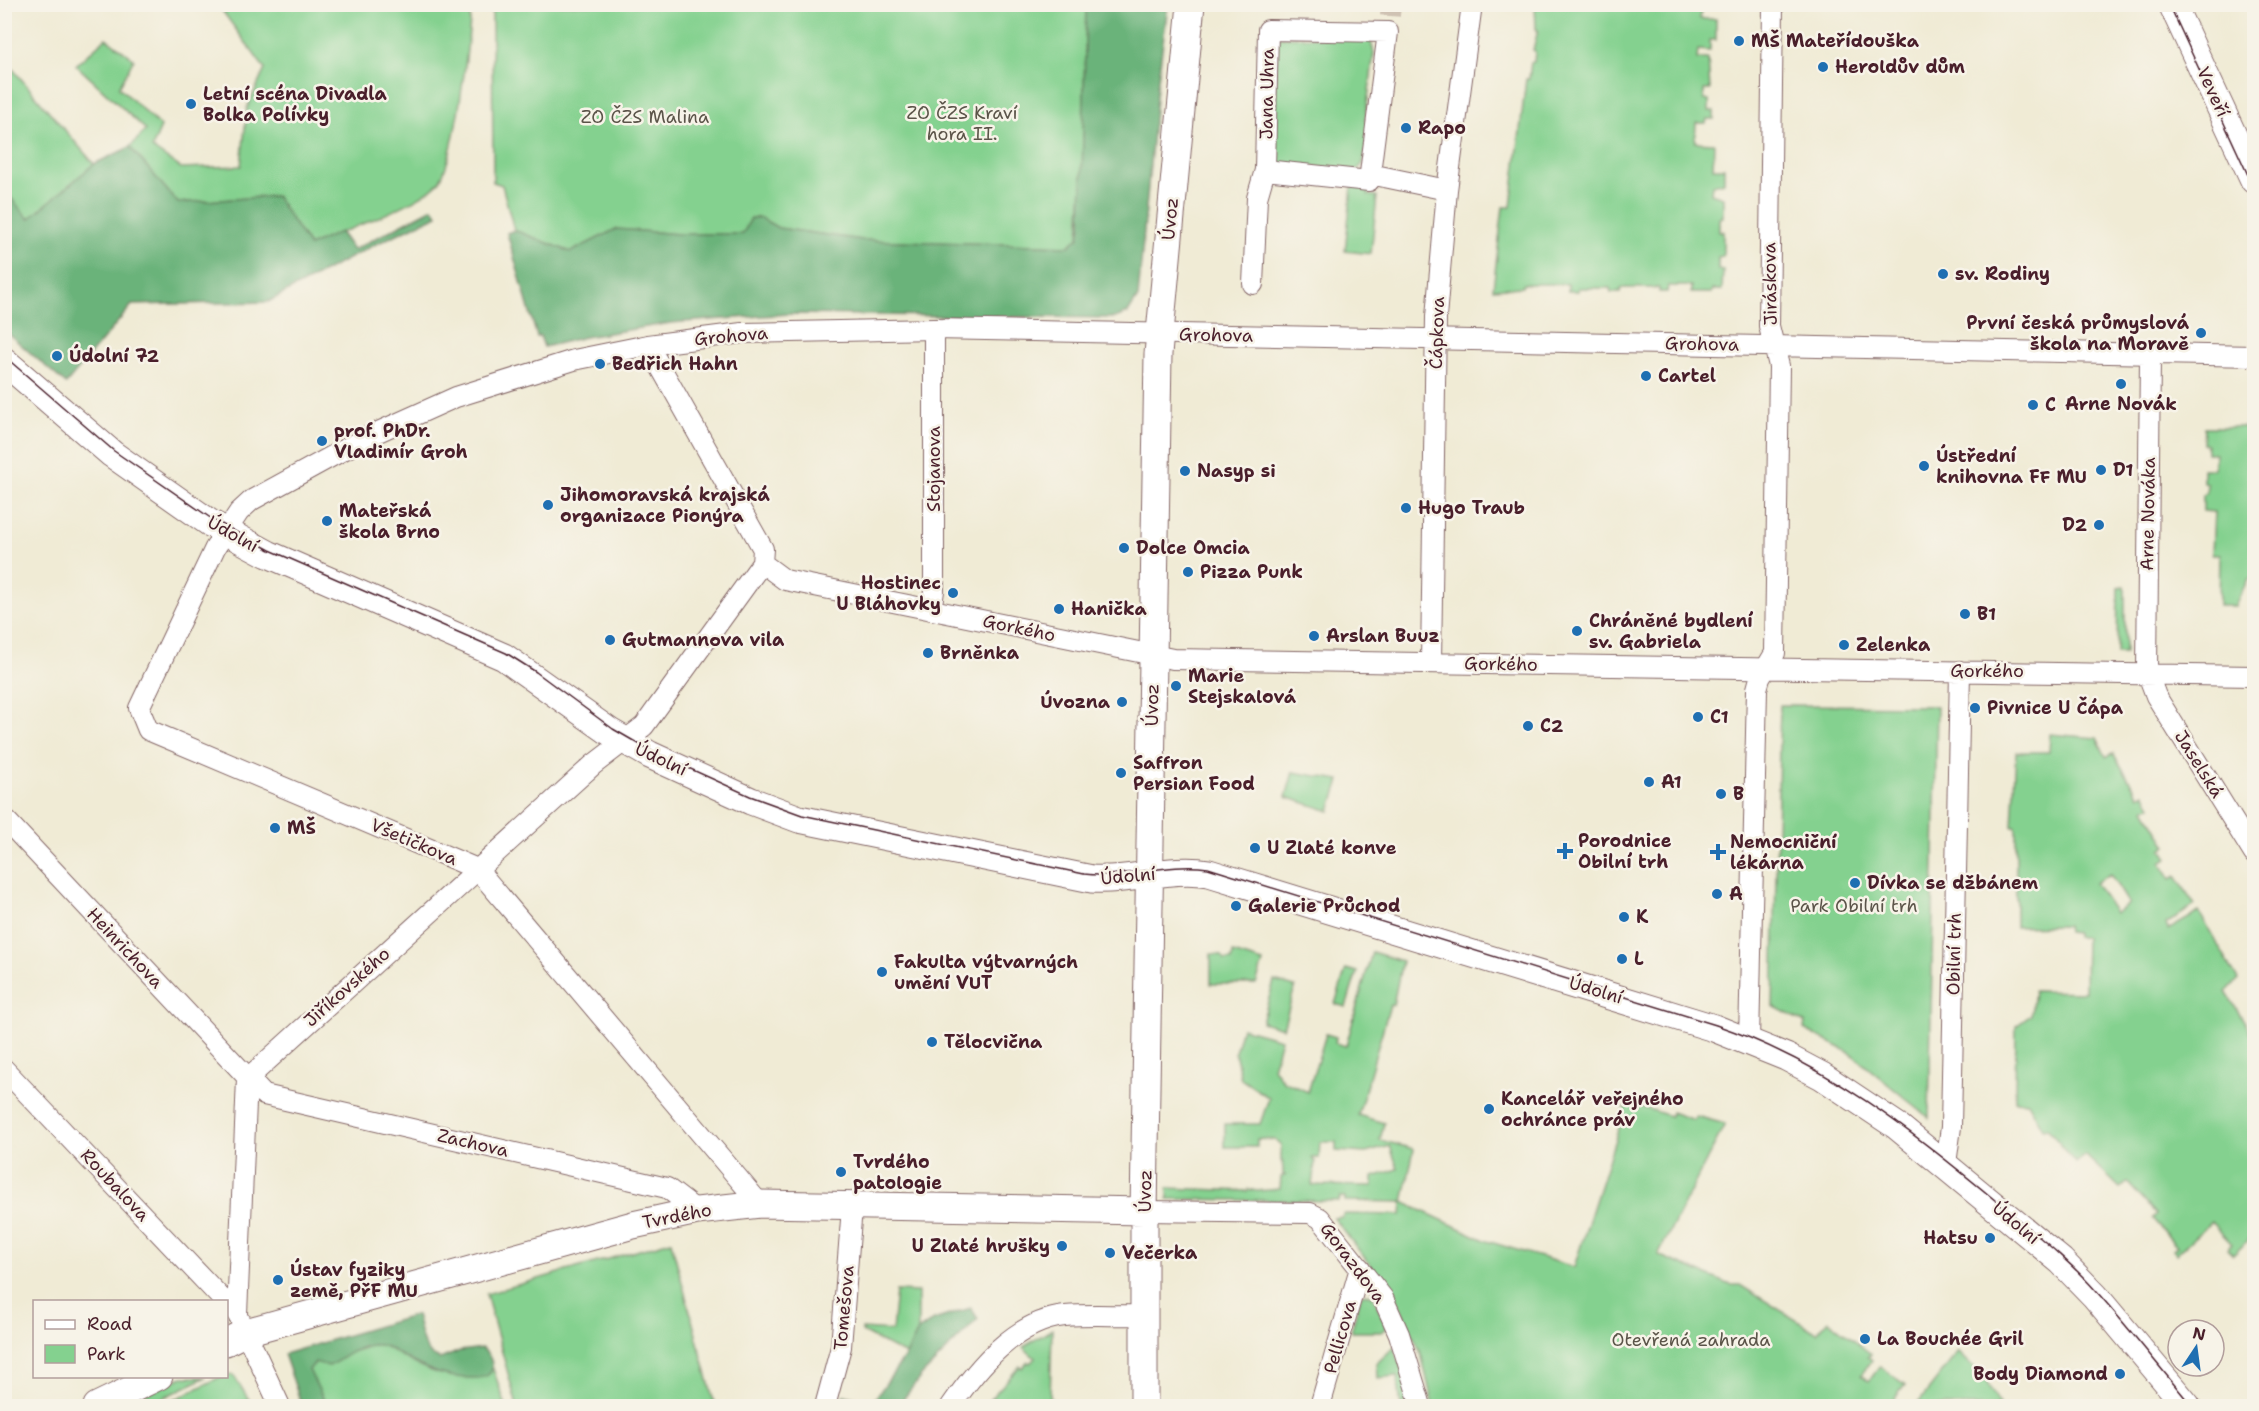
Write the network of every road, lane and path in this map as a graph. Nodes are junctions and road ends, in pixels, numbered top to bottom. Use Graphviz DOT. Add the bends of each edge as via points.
graph roads {
  1 [pos="1191,4"];
  2 [pos="1472,4"];
  3 [pos="1773,4"];
  4 [pos="2172,4"];
  5 [pos="1265,170"];
  6 [pos="1370,174"];
  7 [pos="2254,180"];
  8 [pos="1447,190"];
  9 [pos="1253,284"];
  10 [pos="934,329"];
  11 [pos="1159,333"];
  12 [pos="1436,340"];
  13 [pos="648,345"];
  14 [pos="1774,346"];
  15 [pos="2150,356"];
  16 [pos="2254,357"];
  17 [pos="4,361"];
  18 [pos="226,532"];
  19 [pos="762,563"];
  20 [pos="930,610"];
  21 [pos="1153,656"];
  22 [pos="1431,663"];
  23 [pos="1767,667"];
  24 [pos="1960,672"];
  25 [pos="2147,672"];
  26 [pos="2254,676"];
  27 [pos="624,741"];
  28 [pos="4,818"];
  29 [pos="2254,854"];
  30 [pos="477,868"];
  31 [pos="1151,875"];
  32 [pos="1749,1041"];
  33 [pos="4,1069"];
  34 [pos="247,1078"];
  35 [pos="1946,1164"];
  36 [pos="760,1204"];
  37 [pos="852,1207"];
  38 [pos="697,1211"];
  39 [pos="1144,1211"];
  40 [pos="1360,1268"];
  41 [pos="215,1300"];
  42 [pos="1144,1315"];
  43 [pos="232,1319"];
  44 [pos="157,1378"];
  45 [pos="97,1407"];
  46 [pos="280,1407"];
  47 [pos="825,1407"];
  48 [pos="951,1407"];
  49 [pos="1144,1407"];
  50 [pos="1320,1407"];
  51 [pos="1421,1407"];
  52 [pos="2187,1407"];
  1 -- 11 [label="street, Úvoz"];
  2 -- 8 [label="street, Čápkova"];
  3 -- 14 [label="street, Jiráskova" via="1769,326"];
  4 -- 7 [label="street, Veveří"];
  5 -- 6 [label="street" via="1369,181"];
  5 -- 6 [label="street, Jana Uhra" via="1268,30 1389,24"];
  5 -- 9 [label="street, Jana Uhra" via="1257,198"];
  6 -- 8 [label="street"];
  8 -- 12 [label="street, Čápkova"];
  10 -- 11 [label="street, Grohova"];
  10 -- 13 [label="street, Grohova" via="742,333"];
  10 -- 20 [label="street, Stojanova" via="934,591"];
  11 -- 12 [label="street, Grohova"];
  11 -- 21 [label="street, Úvoz"];
  12 -- 14 [label="street, Grohova"];
  12 -- 22 [label="street, Čápkova"];
  13 -- 18 [label="street, Grohova" via="574,360 446,402 367,437 252,500"];
  13 -- 19 [label="street" via="763,549"];
  14 -- 15 [label="street, Grohova"];
  14 -- 23 [label="street, Jiráskova" via="1779,366 1775,653"];
  15 -- 16 [label="street, Grohova"];
  15 -- 25 [label="street, Arne Nováka"];
  17 -- 18 [label="street, Údolní" via="112,454"];
  18 -- 27 [label="street, Údolní" via="504,657"];
  18 -- 30 [label="street, Všetičkova" via="139,708 148,730"];
  19 -- 20 [label="street, Gorkého" via="785,579"];
  19 -- 27 [label="street, Jiříkovského" via="644,726"];
  20 -- 21 [label="street, Gorkého"];
  21 -- 22 [label="street, Gorkého"];
  21 -- 31 [label="street, Úvoz"];
  22 -- 23 [label="street, Gorkého"];
  23 -- 24 [label="street, Gorkého"];
  23 -- 32 [label="street" via="1757,689"];
  24 -- 25 [label="street, Gorkého"];
  24 -- 35 [label="street, Obilní trh" via="1951,1127"];
  25 -- 26 [label="street, Gorkého"];
  25 -- 29 [label="street, Jaselská" via="2156,696"];
  27 -- 30 [label="street, Jiříkovského"];
  27 -- 31 [label="street, Údolní" via="751,801 799,819 1081,878"];
  28 -- 34 [label="street, Heinrichova"];
  30 -- 34 [label="street, Jiříkovského"];
  30 -- 36 [label="street, Všetičkova"];
  31 -- 32 [label="street, Údolní" via="1185,871 1223,876"];
  31 -- 39 [label="street, Úvoz"];
  32 -- 35 [label="street, Údolní" via="1814,1071 1856,1096"];
  33 -- 41 [label="street, Roubalova"];
  34 -- 38 [label="street, Zachova" via="264,1095 667,1188"];
  34 -- 43 [label="street"];
  35 -- 52 [label="street, Údolní" via="2087,1286"];
  36 -- 37 [label="street, Tvrdého"];
  36 -- 38 [label="street, Tvrdého"];
  37 -- 39 [label="street, Tvrdého"];
  37 -- 47 [label="street, Tomešova" via="841,1347"];
  38 -- 43 [label="street, Tvrdého"];
  39 -- 40 [label="street, Gorazdova" via="1310,1214 1320,1218"];
  39 -- 42 [label="street, Úvoz"];
  40 -- 50 [label="street, Pellicova"];
  40 -- 51 [label="street, Gorazdova" via="1383,1298 1399,1334"];
  42 -- 48 [label="street" via="1044,1321 997,1349 974,1373"];
  42 -- 49 [label="street, Úvoz"];
  43 -- 46 [label="street"];
  44 -- 45 [label="street"];
}
